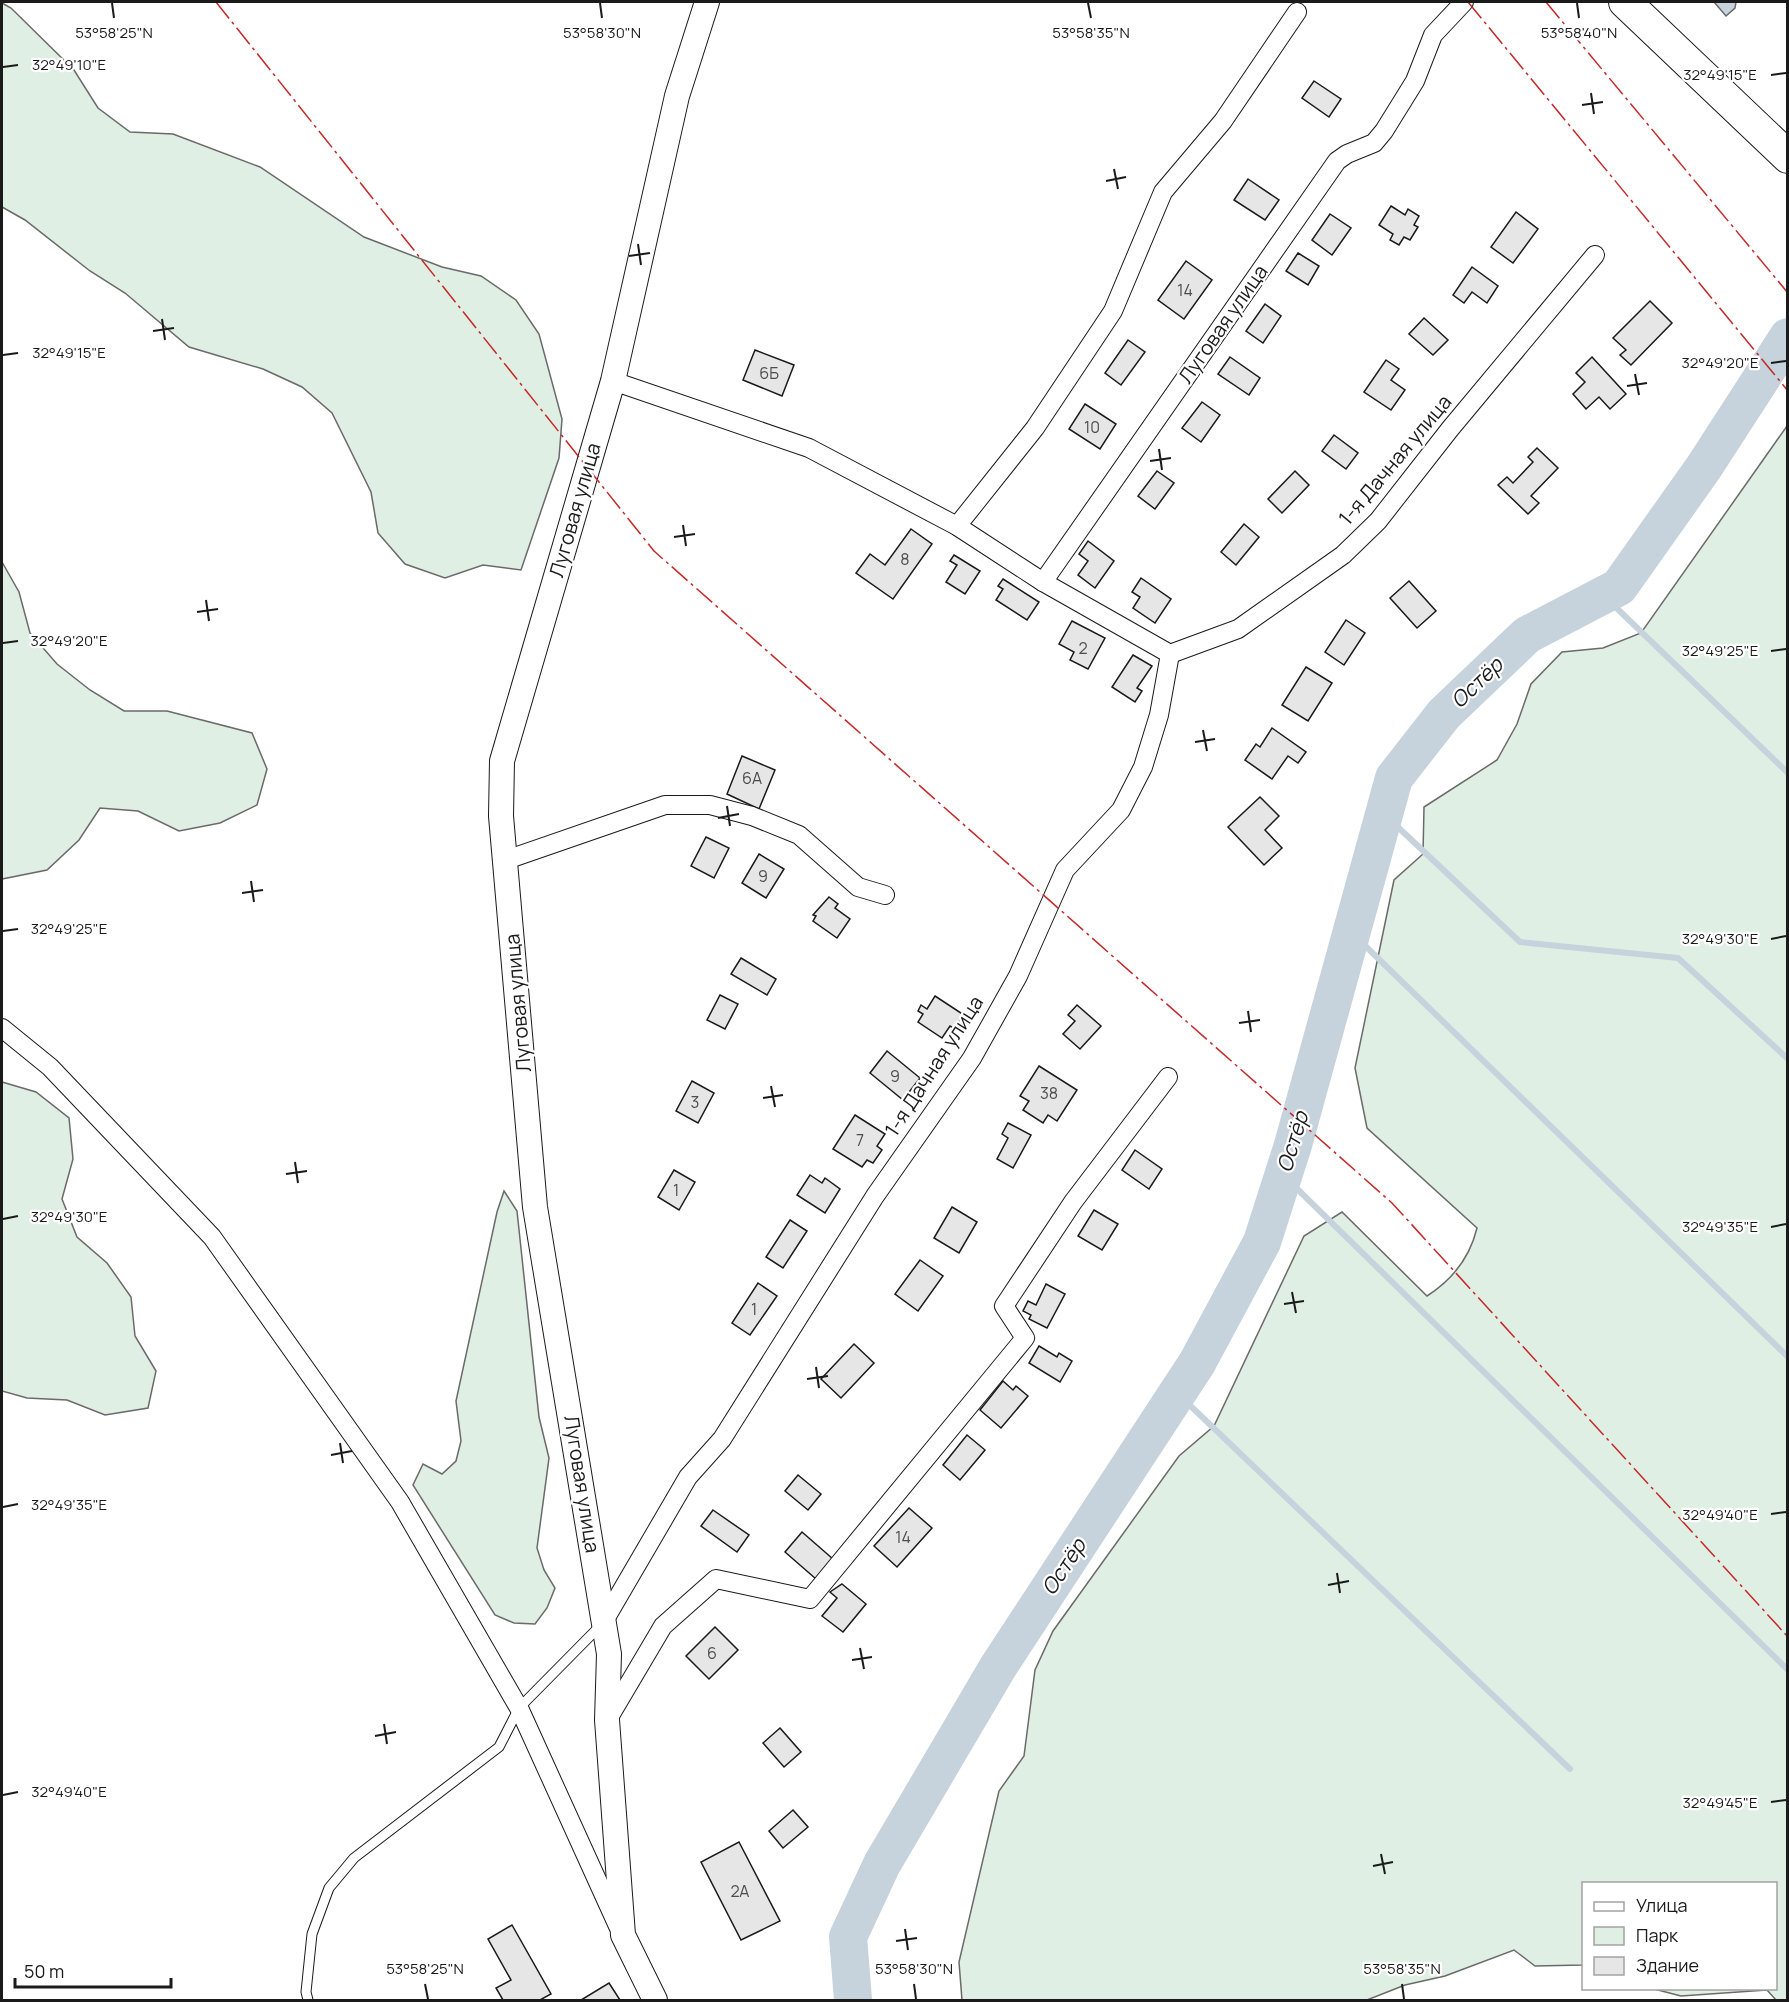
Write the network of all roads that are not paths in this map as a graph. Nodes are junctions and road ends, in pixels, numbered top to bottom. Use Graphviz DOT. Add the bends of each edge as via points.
graph roads {
  1 [pos="707,2"];
  2 [pos="1464,2"];
  3 [pos="1625,2"];
  4 [pos="1298,12"];
  5 [pos="1788,157"];
  6 [pos="1595,255"];
  7 [pos="613,381"];
  8 [pos="957,526"];
  9 [pos="1043,582"];
  10 [pos="1170,654"];
  11 [pos="506,860"];
  12 [pos="885,895"];
  13 [pos="2,1028"];
  14 [pos="1168,1077"];
  15 [pos="604,1621"];
  16 [pos="519,1708"];
  17 [pos="608,1720"];
  18 [pos="623,1935"];
  19 [pos="308,2001"];
  20 [pos="655,2001"];
  1 -- 7 [label="street, Луговая улица" via="677,96"];
  2 -- 9 [label="street, Луговая улица" via="1433,35 1415,81 1384,131 1374,142 1337,162"];
  3 -- 5 [label="highway"];
  4 -- 8 [label="street" via="1223,121 1163,192 1113,311 1035,428"];
  6 -- 10 [label="street, 1-я Дачная улица" via="1378,521 1343,555 1238,629"];
  7 -- 8 [label="street" via="809,448"];
  7 -- 11 [label="street, Луговая улица" via="502,761 501,816"];
  8 -- 9 [label="street"];
  9 -- 10 [label="street"];
  10 -- 15 [label="street, 1-я Дачная улица" via="1159,716 1143,767 1120,810 1065,870 1018,976 972,1058 875,1196 722,1439 688,1477"];
  11 -- 12 [label="street" via="665,805 710,805 799,834 858,887"];
  11 -- 15 [label="street, Луговая улица" via="535,1207"];
  13 -- 16 [label="street" via="50,1067 212,1237 400,1502"];
  14 -- 17 [label="street" via="1073,1202 1004,1306 1025,1338 810,1599 716,1580 663,1626"];
  15 -- 16 [label="lane"];
  15 -- 17 [label="street, Луговая улица" via="609,1654"];
  16 -- 18 [label="street"];
  16 -- 19 [label="lane" via="499,1747 354,1858 328,1888 312,1934"];
  17 -- 18 [label="street, Луговая улица"];
  18 -- 20 [label="street, Луговая улица"];
}
